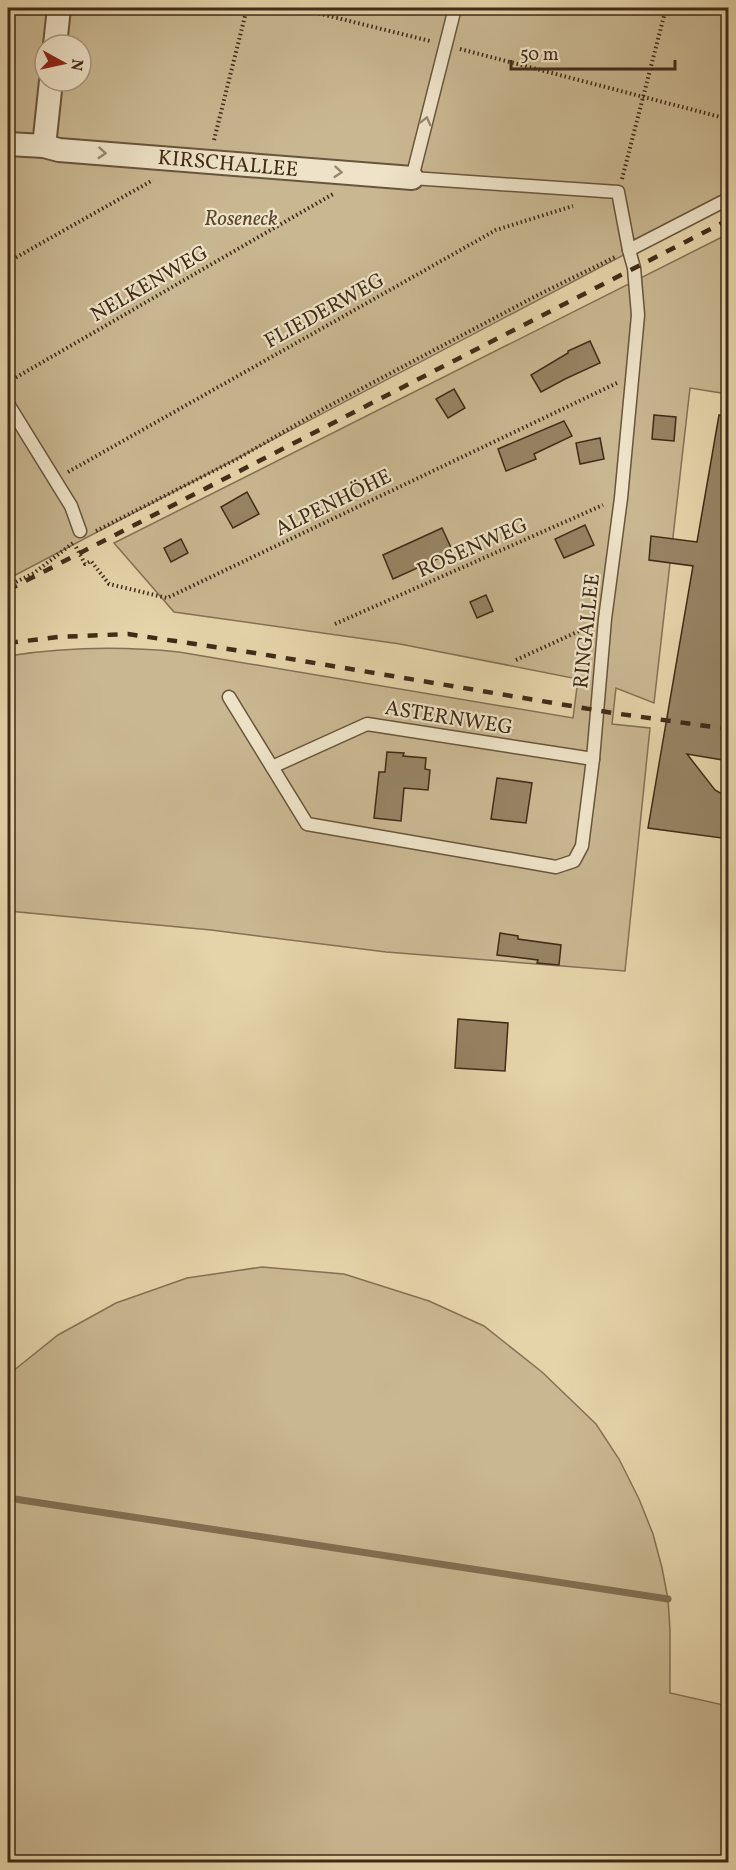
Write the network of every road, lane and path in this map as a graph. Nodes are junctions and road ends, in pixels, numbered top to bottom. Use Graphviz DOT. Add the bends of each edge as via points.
graph roads {
  1 [pos="59,8"];
  2 [pos="247,8"];
  3 [pos="297,8"];
  4 [pos="455,8"];
  5 [pos="666,8"];
  6 [pos="56,33"];
  7 [pos="446,45"];
  8 [pos="50,93"];
  9 [pos="644,98"];
  10 [pos="729,119"];
  11 [pos="8,144"];
  12 [pos="44,146"];
  13 [pos="209,162"];
  14 [pos="158,177"];
  15 [pos="412,178"];
  16 [pos="337,192"];
  17 [pos="618,192"];
  18 [pos="729,199"];
  19 [pos="574,206"];
  20 [pos="629,250"];
  21 [pos="8,262"];
  22 [pos="633,375"];
  23 [pos="8,382"];
  24 [pos="8,404"];
  25 [pos="55,480"];
  26 [pos="621,498"];
  27 [pos="77,538"];
  28 [pos="8,586"];
  29 [pos="605,619"];
  30 [pos="335,624"];
  31 [pos="516,660"];
  32 [pos="230,697"];
  33 [pos="593,759"];
  34 [pos="272,767"];
  1 -- 6 [label="street"];
  2 -- 13 [label="path"];
  3 -- 7 [label="path"];
  4 -- 7 [label="lane"];
  5 -- 9 [label="path"];
  7 -- 9 [label="path"];
  15 -- 7 [label="lane, one-way"];
  8 -- 12 [label="street"];
  9 -- 10 [label="path"];
  9 -- 17 [label="path"];
  11 -- 12 [label="street, KIRSCHALLEE"];
  12 -- 13 [label="street, KIRSCHALLEE, one-way"];
  13 -- 15 [label="street, KIRSCHALLEE, one-way"];
  14 -- 21 [label="path"];
  15 -- 17 [label="lane"];
  16 -- 23 [label="path, NELKENWEG"];
  17 -- 20 [label="lane, RINGALLEE"];
  18 -- 20 [label="lane"];
  19 -- 25 [label="path, FLIEDERWEG" via="496,230"];
  20 -- 22 [label="lane, RINGALLEE" via="638,315"];
  20 -- 27 [label="path" via="325,408 237,459"];
  22 -- 26 [label="lane, RINGALLEE"];
  22 -- 27 [label="path, ALPENHÖHE" via="167,598 109,584 91,561 85,564"];
  24 -- 25 [label="lane"];
  25 -- 27 [label="lane" via="71,506"];
  26 -- 29 [label="lane, RINGALLEE"];
  26 -- 30 [label="path, ROSENWEG"];
  27 -- 28 [label="path" via="34,573"];
  29 -- 31 [label="path"];
  29 -- 33 [label="lane, RINGALLEE"];
  32 -- 34 [label="lane, RINGALLEE"];
  33 -- 34 [label="lane, ASTERNWEG" via="367,724"];
  33 -- 34 [label="lane, RINGALLEE" via="582,846 574,861 556,867 307,824"];
}
